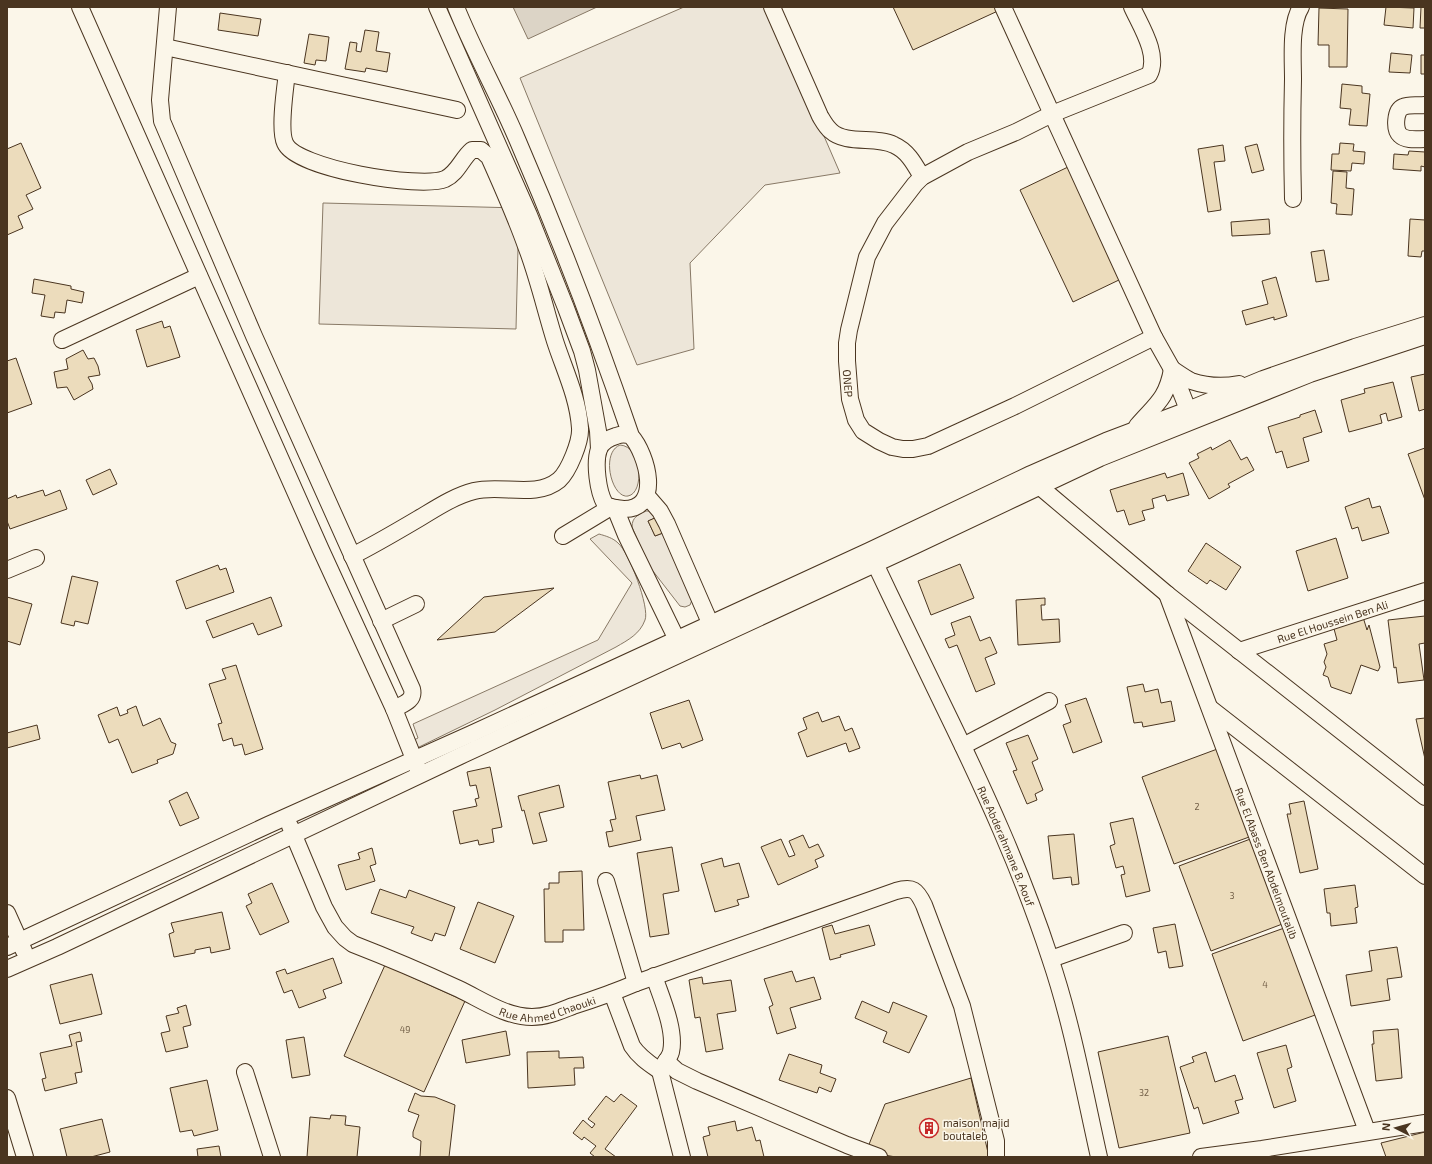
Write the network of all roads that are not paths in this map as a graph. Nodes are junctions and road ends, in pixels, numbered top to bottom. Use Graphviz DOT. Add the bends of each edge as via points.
graph roads {
  1 [pos="80,7"];
  2 [pos="168,7"];
  3 [pos="437,7"];
  4 [pos="456,7"];
  5 [pos="772,7"];
  6 [pos="1002,7"];
  7 [pos="1132,7"];
  8 [pos="1301,7"];
  9 [pos="165,47"];
  10 [pos="287,73"];
  11 [pos="1425,105"];
  12 [pos="457,110"];
  13 [pos="1052,114"];
  14 [pos="1425,139"];
  15 [pos="922,177"];
  16 [pos="1293,199"];
  17 [pos="199,276"];
  18 [pos="1425,324"];
  19 [pos="1425,336"];
  20 [pos="1154,337"];
  21 [pos="62,340"];
  22 [pos="1172,369"];
  23 [pos="1263,379"];
  24 [pos="1190,416"];
  25 [pos="1133,431"];
  26 [pos="631,436"];
  27 [pos="599,449"];
  28 [pos="1035,480"];
  29 [pos="646,496"];
  30 [pos="613,508"];
  31 [pos="564,536"];
  32 [pos="352,556"];
  33 [pos="36,558"];
  34 [pos="872,558"];
  35 [pos="7,570"];
  36 [pos="1425,591"];
  37 [pos="1167,594"];
  38 [pos="416,604"];
  39 [pos="381,620"];
  40 [pos="714,630"];
  41 [pos="680,646"];
  42 [pos="1239,651"];
  43 [pos="1049,701"];
  44 [pos="1210,708"];
  45 [pos="394,709"];
  46 [pos="963,746"];
  47 [pos="414,759"];
  48 [pos="420,774"];
  49 [pos="1425,797"];
  50 [pos="286,817"];
  51 [pos="294,835"];
  52 [pos="1425,876"];
  53 [pos="606,881"];
  54 [pos="7,913"];
  55 [pos="1124,933"];
  56 [pos="14,944"];
  57 [pos="28,959"];
  58 [pos="1051,959"];
  59 [pos="7,969"];
  60 [pos="654,976"];
  61 [pos="636,982"];
  62 [pos="612,993"];
  63 [pos="663,1066"];
  64 [pos="245,1072"];
  65 [pos="7,1098"];
  66 [pos="1425,1123"];
  67 [pos="1367,1131"];
  68 [pos="1264,1153"];
  69 [pos="25,1157"];
  70 [pos="272,1157"];
  71 [pos="682,1157"];
  72 [pos="879,1157"];
  73 [pos="996,1157"];
  74 [pos="1099,1157"];
  75 [pos="1201,1157"];
  1 -- 17 [label="street"];
  2 -- 9 [label="street"];
  3 -- 27 [label="street" via="529,215 574,329 587,370"];
  4 -- 26 [label="street" via="547,209"];
  5 -- 15 [label="street" via="820,116 831,132 846,138 894,144 909,156"];
  6 -- 13 [label="street"];
  7 -- 13 [label="street, ONEP" via="1150,47 1152,62 1149,75"];
  8 -- 16 [label="street" via="1296,17 1294,35"];
  9 -- 10 [label="street"];
  9 -- 32 [label="street" via="160,100 162,121"];
  10 -- 12 [label="street"];
  10 -- 32 [label="street" via="282,132 285,143 290,150 325,167 383,178 433,182 447,178 460,167 472,150 481,150 489,157 527,246 572,388 580,429 570,464 559,480 533,490 490,488 468,493"];
  11 -- 14 [label="street" via="1404,106 1399,109 1397,129 1398,134 1406,138"];
  13 -- 15 [label="street, ONEP" via="968,152"];
  13 -- 20 [label="street"];
  15 -- 20 [label="street, ONEP" via="885,223 874,242 867,257 849,330 847,361 850,399 856,420 870,436 898,448 928,446"];
  17 -- 21 [label="street"];
  17 -- 45 [label="street"];
  18 -- 23 [label="street"];
  19 -- 24 [label="street"];
  20 -- 22 [label="street"];
  22 -- 23 [label="street" via="1191,380 1207,384 1230,386"];
  22 -- 24 [label="street"];
  22 -- 25 [label="street" via="1170,381 1162,398"];
  23 -- 24 [label="street"];
  24 -- 25 [label="street"];
  24 -- 28 [label="street" via="1100,458"];
  25 -- 28 [label="street" via="1106,441"];
  26 -- 27 [label="street" via="624,434 612,437"];
  26 -- 29 [label="street" via="646,470"];
  27 -- 30 [label="street" via="599,489 604,501"];
  28 -- 34 [label="street"];
  28 -- 37 [label="street"];
  29 -- 30 [label="street" via="633,508"];
  29 -- 40 [label="street" via="660,511 667,524"];
  30 -- 31 [label="street"];
  30 -- 41 [label="street"];
  32 -- 39 [label="street"];
  33 -- 35 [label="street"];
  34 -- 40 [label="street"];
  34 -- 46 [label="street, Rue Abderahmane B. Aouf"];
  36 -- 42 [label="street, Rue El Houssein Ben Ali"];
  37 -- 42 [label="street"];
  37 -- 44 [label="street, Rue El Abass Ben Abdelmoutalib"];
  38 -- 39 [label="street"];
  39 -- 45 [label="street" via="413,693 411,700"];
  40 -- 41 [label="street"];
  41 -- 47 [label="street"];
  41 -- 48 [label="street"];
  42 -- 49 [label="street"];
  43 -- 46 [label="street"];
  44 -- 52 [label="street"];
  44 -- 67 [label="street, Rue El Abass Ben Abdelmoutalib"];
  45 -- 47 [label="street"];
  46 -- 58 [label="street, Rue Abderahmane B. Aouf" via="1024,884"];
  47 -- 48 [label="street"];
  47 -- 50 [label="street"];
  48 -- 51 [label="street"];
  50 -- 51 [label="street, Rue Ahmed Chaouki"];
  50 -- 56 [label="street"];
  51 -- 57 [label="street"];
  51 -- 62 [label="street, Rue Ahmed Chaouki" via="334,927 353,944 524,1017 546,1015"];
  53 -- 61 [label="street"];
  54 -- 56 [label="street"];
  55 -- 58 [label="street"];
  56 -- 57 [label="street"];
  57 -- 59 [label="street"];
  58 -- 74 [label="street, Rue Abderahmane B. Aouf" via="1074,1044"];
  60 -- 61 [label="street, Rue Ahmed Chaouki"];
  60 -- 63 [label="street" via="671,1032 671,1052"];
  60 -- 73 [label="street, Rue Ahmed Chaouki" via="884,895 903,889 913,890 924,905 962,1006 996,1141"];
  61 -- 62 [label="street, Rue Ahmed Chaouki"];
  62 -- 63 [label="street" via="632,1046 645,1061"];
  63 -- 71 [label="street"];
  63 -- 72 [label="street"];
  64 -- 70 [label="street"];
  65 -- 69 [label="street"];
  66 -- 67 [label="street"];
  67 -- 68 [label="street"];
  68 -- 75 [label="street"];
}
